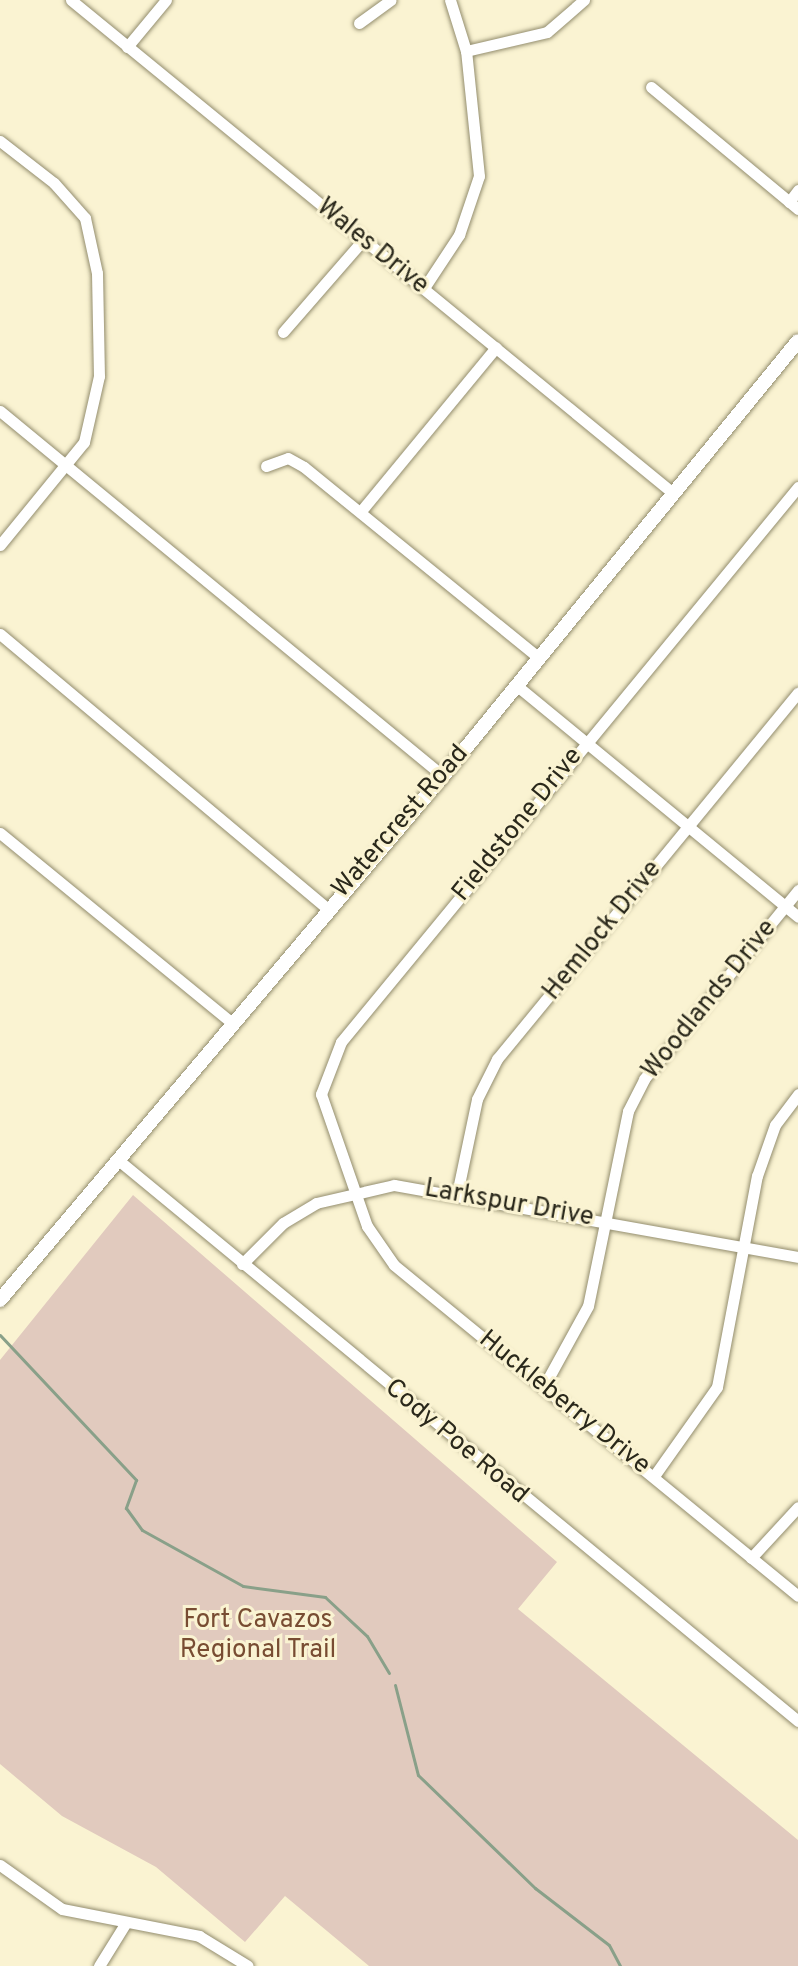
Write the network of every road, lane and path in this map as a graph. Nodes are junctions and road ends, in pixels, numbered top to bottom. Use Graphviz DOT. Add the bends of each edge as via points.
graph roads {
  1 [pos="71,0"];
  2 [pos="166,0"];
  3 [pos="391,0"];
  4 [pos="450,0"];
  5 [pos="584,0"];
  6 [pos="359,23"];
  7 [pos="127,47"];
  8 [pos="466,51"];
  9 [pos="651,87"];
  10 [pos="0,141"];
  11 [pos="798,190"];
  12 [pos="794,205"];
  13 [pos="363,240"];
  14 [pos="424,288"];
  15 [pos="283,332"];
  16 [pos="798,341"];
  17 [pos="496,347"];
  18 [pos="0,411"];
  19 [pos="68,465"];
  20 [pos="266,466"];
  21 [pos="798,487"];
  22 [pos="673,493"];
  23 [pos="361,511"];
  24 [pos="0,545"];
  25 [pos="0,634"];
  26 [pos="538,657"];
  27 [pos="516,685"];
  28 [pos="798,693"];
  29 [pos="586,742"];
  30 [pos="443,776"];
  31 [pos="687,828"];
  32 [pos="0,833"];
  33 [pos="798,890"];
  34 [pos="785,906"];
  35 [pos="326,908"];
  36 [pos="798,917"];
  37 [pos="231,1022"];
  38 [pos="798,1094"];
  39 [pos="117,1159"];
  40 [pos="353,1191"];
  41 [pos="457,1194"];
  42 [pos="608,1221"];
  43 [pos="744,1246"];
  44 [pos="798,1257"];
  45 [pos="242,1264"];
  46 [pos="0,1300"];
  47 [pos="544,1386"];
  48 [pos="654,1476"];
  49 [pos="798,1507"];
  50 [pos="751,1558"];
  51 [pos="798,1596"];
  52 [pos="796,1716"];
  53 [pos="0,1865"];
  54 [pos="125,1924"];
  55 [pos="99,1966"];
  56 [pos="248,1966"];
  1 -- 7 [label="street, Wales Drive"];
  2 -- 7 [label="street"];
  3 -- 6 [label="street"];
  4 -- 8 [label="street"];
  5 -- 8 [label="street" via="547,32"];
  7 -- 13 [label="street, Wales Drive"];
  8 -- 14 [label="street" via="479,176 459,235"];
  9 -- 12 [label="street"];
  10 -- 19 [label="street" via="73,203 95,252 97,400 84,442"];
  11 -- 12 [label="street"];
  13 -- 14 [label="street, Wales Drive"];
  13 -- 15 [label="street"];
  14 -- 17 [label="street, Wales Drive"];
  16 -- 22 [label="street, Watercrest Road"];
  17 -- 22 [label="street, Wales Drive"];
  17 -- 23 [label="street"];
  18 -- 19 [label="street"];
  19 -- 24 [label="street"];
  19 -- 30 [label="street"];
  20 -- 23 [label="street" via="288,458"];
  21 -- 29 [label="street, Fieldstone Drive"];
  22 -- 26 [label="street, Watercrest Road"];
  23 -- 26 [label="street"];
  25 -- 35 [label="street"];
  26 -- 27 [label="street, Watercrest Road"];
  27 -- 29 [label="street"];
  27 -- 30 [label="street, Watercrest Road"];
  28 -- 31 [label="street, Hemlock Drive"];
  29 -- 31 [label="street"];
  29 -- 40 [label="street, Fieldstone Drive" via="333,1055 321,1094"];
  30 -- 35 [label="street, Watercrest Road"];
  31 -- 34 [label="street"];
  31 -- 41 [label="street, Hemlock Drive" via="497,1059 477,1099"];
  32 -- 37 [label="street"];
  33 -- 34 [label="street, Woodlands Drive"];
  34 -- 36 [label="street"];
  34 -- 42 [label="street, Woodlands Drive" via="644,1079 628,1111"];
  35 -- 37 [label="street, Watercrest Road"];
  37 -- 39 [label="street, Watercrest Road"];
  38 -- 43 [label="street" via="767,1142"];
  39 -- 45 [label="street, Cody Poe Road"];
  39 -- 46 [label="street, Watercrest Road"];
  40 -- 41 [label="street, Larkspur Drive" via="394,1185"];
  40 -- 45 [label="street, Larkspur Drive" via="283,1223"];
  40 -- 47 [label="street, Huckleberry Drive" via="367,1226 394,1265"];
  41 -- 42 [label="street, Larkspur Drive"];
  42 -- 43 [label="street, Larkspur Drive"];
  42 -- 47 [label="street, Woodlands Drive" via="588,1306"];
  43 -- 44 [label="street, Larkspur Drive"];
  43 -- 48 [label="street" via="717,1387"];
  45 -- 52 [label="street, Cody Poe Road"];
  47 -- 48 [label="street, Huckleberry Drive"];
  48 -- 50 [label="street, Huckleberry Drive"];
  49 -- 50 [label="street"];
  50 -- 51 [label="street, Huckleberry Drive"];
  53 -- 54 [label="street" via="62,1909"];
  54 -- 55 [label="street"];
  54 -- 56 [label="street" via="199,1936"];
}
